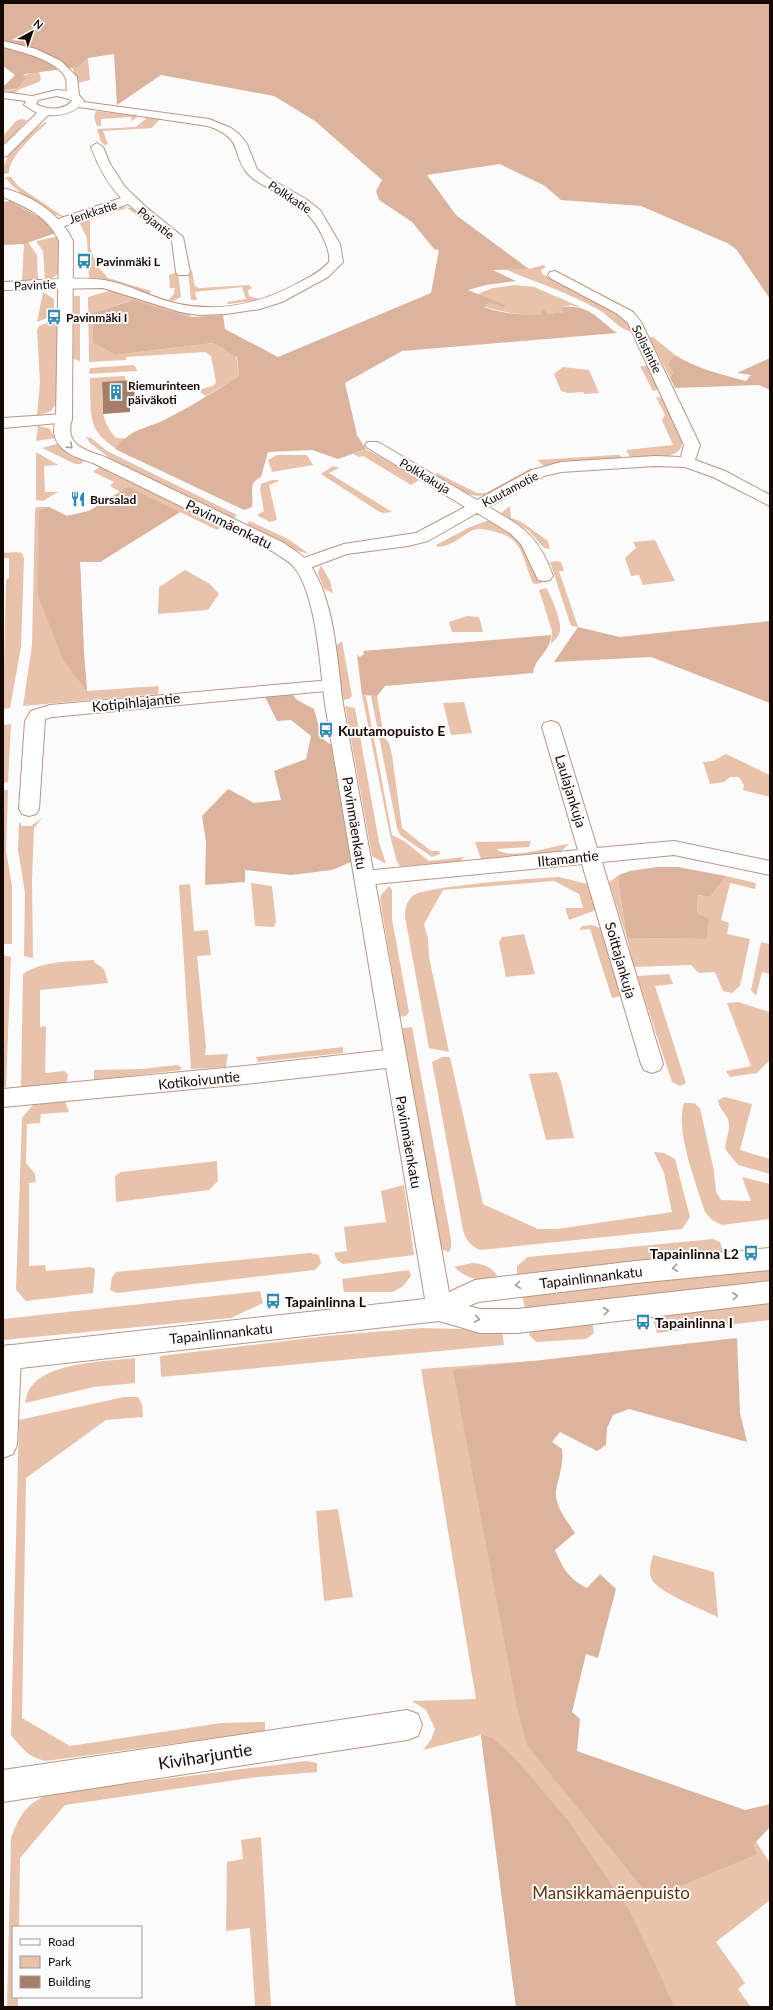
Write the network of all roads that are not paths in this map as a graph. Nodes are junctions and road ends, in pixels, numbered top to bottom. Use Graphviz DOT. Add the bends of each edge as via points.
graph roads {
  1 [pos="3,44"];
  2 [pos="66,74"];
  3 [pos="49,93"];
  4 [pos="3,95"];
  5 [pos="32,99"];
  6 [pos="74,100"];
  7 [pos="45,112"];
  8 [pos="97,147"];
  9 [pos="3,153"];
  10 [pos="3,181"];
  11 [pos="3,192"];
  12 [pos="128,200"];
  13 [pos="26,203"];
  14 [pos="57,224"];
  15 [pos="183,272"];
  16 [pos="555,275"];
  17 [pos="66,283"];
  18 [pos="3,286"];
  19 [pos="64,419"];
  20 [pos="3,423"];
  21 [pos="373,445"];
  22 [pos="687,462"];
  23 [pos="770,501"];
  24 [pos="477,507"];
  25 [pos="301,565"];
  26 [pos="544,576"];
  27 [pos="331,686"];
  28 [pos="551,727"];
  29 [pos="29,809"];
  30 [pos="591,856"];
  31 [pos="770,868"];
  32 [pos="364,878"];
  33 [pos="395,1058"];
  34 [pos="652,1064"];
  35 [pos="3,1098"];
  36 [pos="770,1259"];
  37 [pos="770,1292"];
  38 [pos="439,1309"];
  39 [pos="5,1357"];
  40 [pos="3,1445"];
  41 [pos="407,1725"];
  42 [pos="3,1786"];
  1 -- 2 [label="street" via="41,54 57,62"];
  2 -- 3 [label="street"];
  2 -- 6 [label="street" via="71,77"];
  3 -- 5 [label="street"];
  3 -- 6 [label="street" via="63,93"];
  4 -- 5 [label="street"];
  5 -- 7 [label="street" via="30,105"];
  6 -- 7 [label="street" via="65,110"];
  6 -- 17 [label="street, Polkkatie" via="209,123 235,135 250,170 314,212 335,250 336,259 329,271 321,277 271,302 224,309 189,310 104,284"];
  7 -- 9 [label="street"];
  8 -- 12 [label="street, Pojantie" via="108,171"];
  10 -- 13 [label="street, Pavinmäenkatu"];
  11 -- 13 [label="street, Pavinmäenkatu"];
  12 -- 14 [label="street, Jenkkatie"];
  12 -- 15 [label="street, Pojantie" via="178,240"];
  13 -- 14 [label="street, Pavinmäenkatu"];
  14 -- 17 [label="street, Pavinmäenkatu" via="66,241"];
  16 -- 22 [label="street, Solistintie" via="621,310 634,322 692,445"];
  17 -- 18 [label="street, Pavintie"];
  17 -- 19 [label="street, Pavinmäenkatu"];
  19 -- 20 [label="street"];
  19 -- 25 [label="street, Pavinmäenkatu" via="60,434 63,440 82,455 99,460 278,548"];
  21 -- 24 [label="street, Polkkakuja"];
  22 -- 23 [label="street, Kuutamotie"];
  22 -- 24 [label="street, Kuutamotie" via="655,461 550,469"];
  24 -- 25 [label="street, Kuutamotie" via="422,537 344,549"];
  24 -- 26 [label="street, Polkkakuja" via="527,539 534,549"];
  25 -- 27 [label="street, Pavinmäenkatu" via="311,581 315,594"];
  27 -- 29 [label="street, Kotipihlajantie" via="129,703 50,711 38,715 34,721"];
  27 -- 32 [label="street, Pavinmäenkatu"];
  28 -- 30 [label="street, Laulajankuja"];
  30 -- 31 [label="street, Iltamantie" via="674,848"];
  30 -- 32 [label="street, Iltamantie"];
  30 -- 34 [label="street, Soittajankuja"];
  32 -- 33 [label="street, Pavinmäenkatu"];
  33 -- 35 [label="street, Kotikoivuntie"];
  33 -- 38 [label="street, Pavinmäenkatu"];
  36 -- 38 [label="street, Tapainlinnankatu, one-way" via="475,1291"];
  38 -- 37 [label="street, Tapainlinnankatu, one-way" via="480,1321 517,1321"];
  38 -- 39 [label="street, Tapainlinnankatu"];
  39 -- 40 [label="street"];
  41 -- 42 [label="street, Kiviharjuntie"];
}
